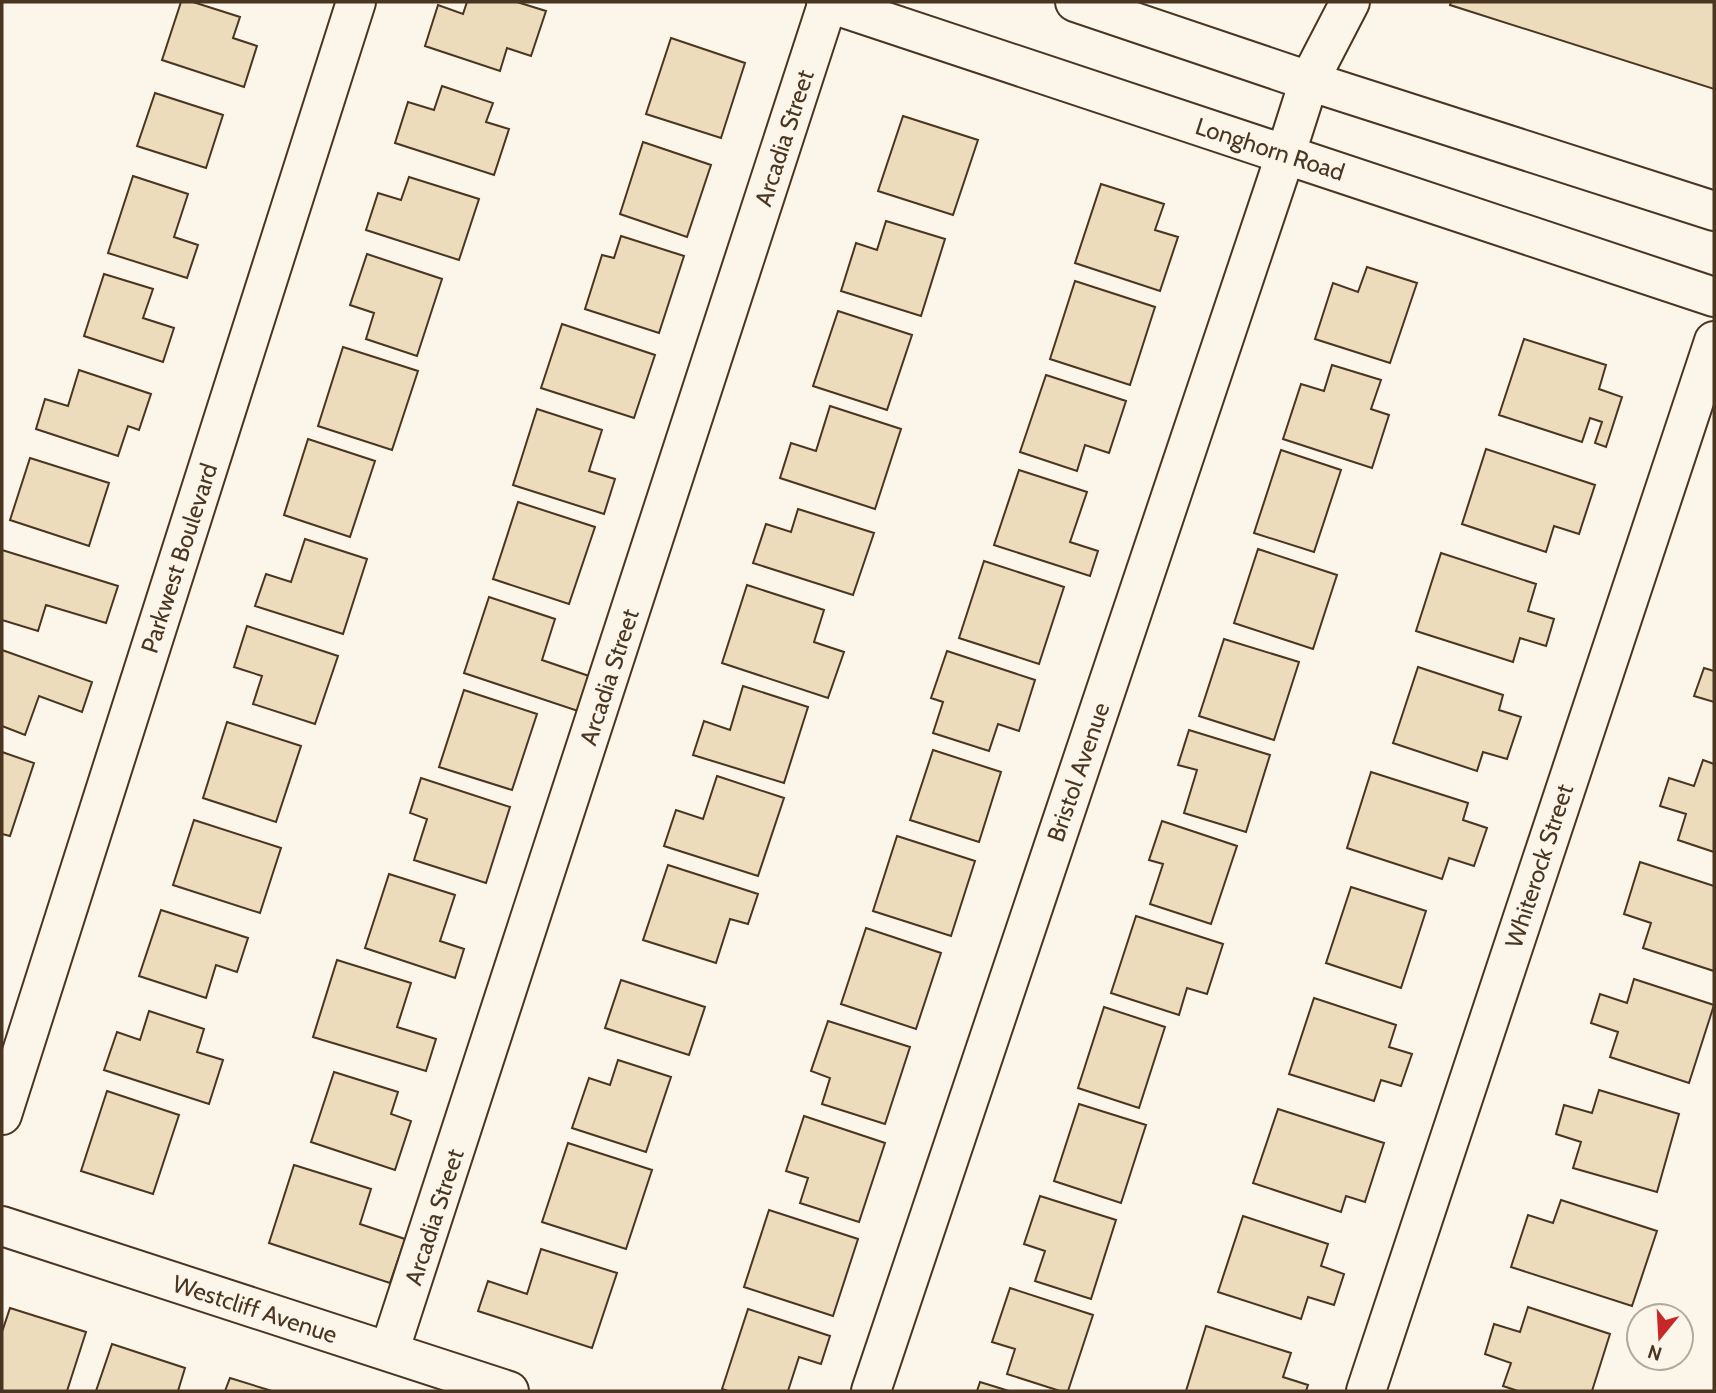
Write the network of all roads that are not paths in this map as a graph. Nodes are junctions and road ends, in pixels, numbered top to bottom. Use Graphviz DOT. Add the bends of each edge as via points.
graph roads {
  1 [pos="356,2"];
  2 [pos="827,2"];
  3 [pos="1075,2"];
  4 [pos="1322,2"];
  5 [pos="1350,2"];
  6 [pos="1309,82"];
  7 [pos="1286,153"];
  8 [pos="1714,211"];
  9 [pos="1714,297"];
  10 [pos="1714,341"];
  11 [pos="2,1115"];
  12 [pos="2,1226"];
  13 [pos="390,1352"];
  14 [pos="509,1391"];
  15 [pos="871,1391"];
  16 [pos="1366,1391"];
  1 -- 11 [label="street, Parkwest Boulevard"];
  2 -- 7 [label="street, Longhorn Road"];
  2 -- 13 [label="street, Arcadia Street"];
  3 -- 6 [label="street"];
  4 -- 6 [label="street"];
  5 -- 6 [label="street"];
  6 -- 7 [label="street, Bristol Avenue"];
  6 -- 8 [label="street"];
  7 -- 9 [label="street, Longhorn Road"];
  7 -- 15 [label="street, Bristol Avenue"];
  10 -- 16 [label="street, Whiterock Street"];
  12 -- 13 [label="street, Westcliff Avenue"];
  13 -- 14 [label="street, Westcliff Avenue"];
}
